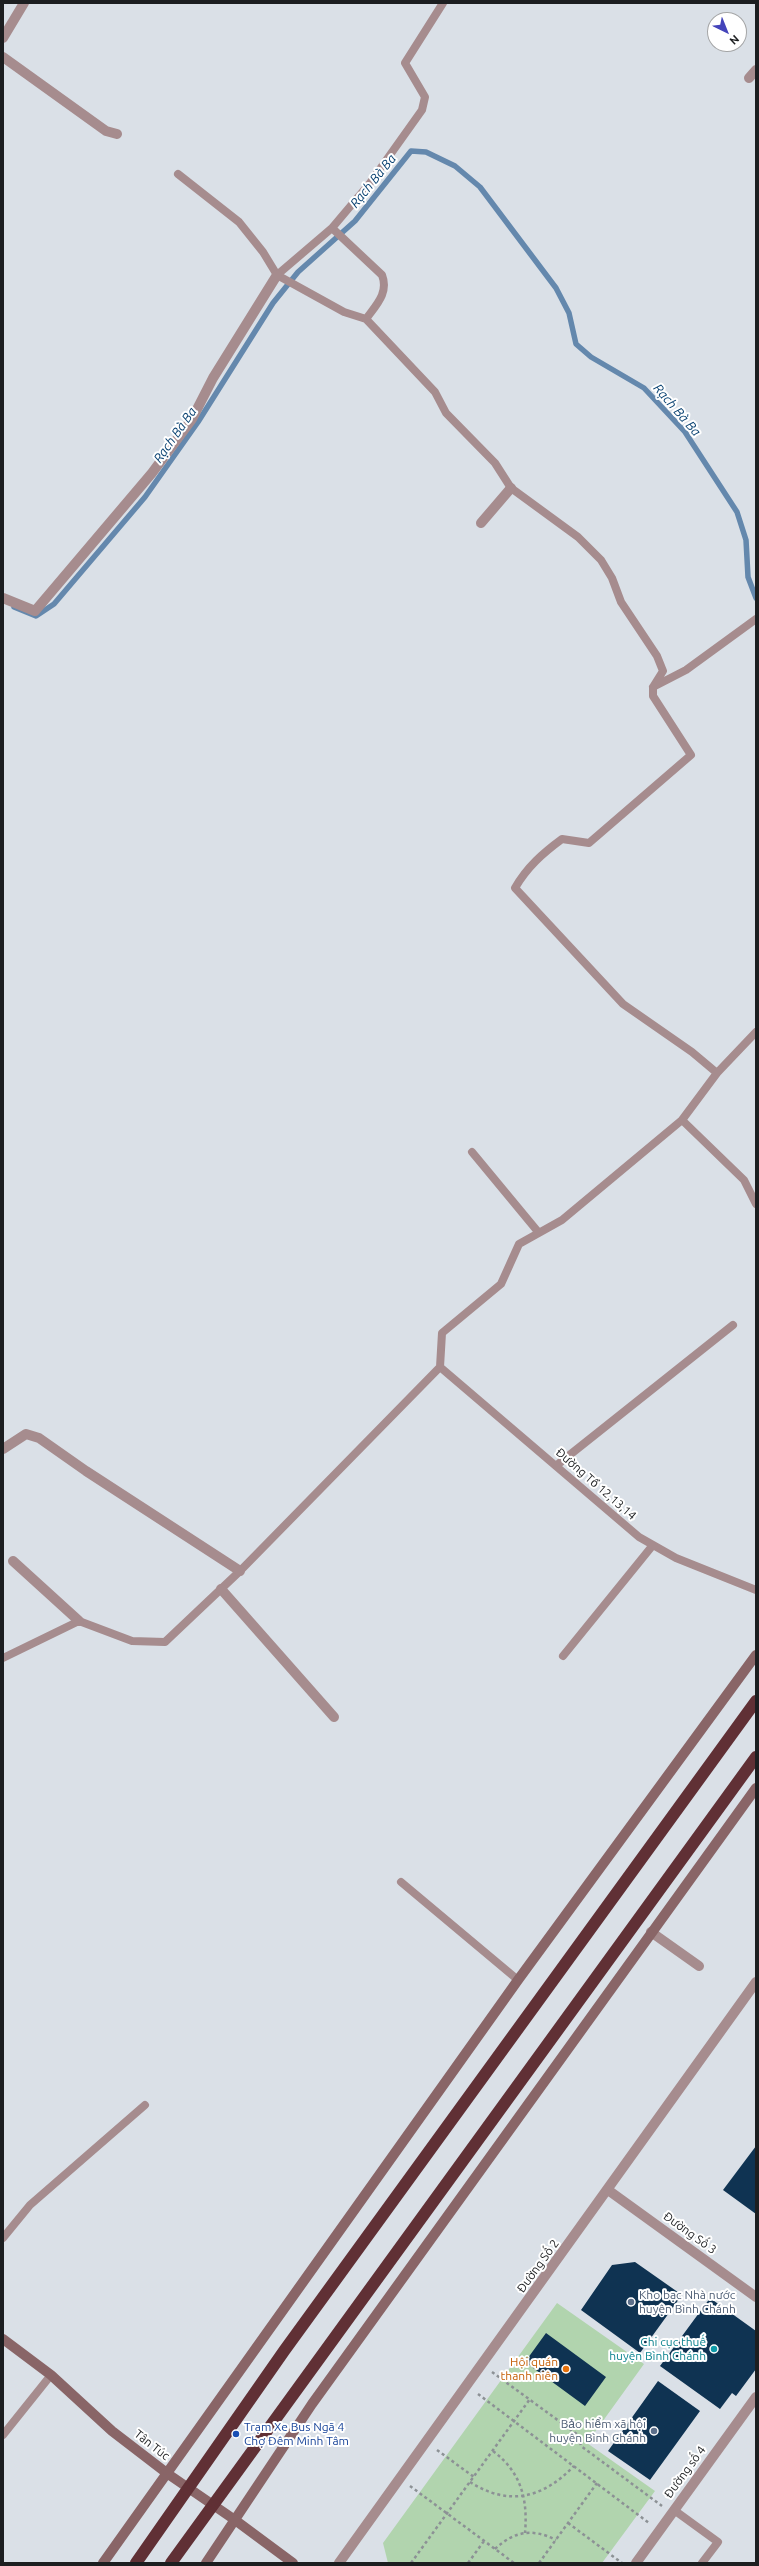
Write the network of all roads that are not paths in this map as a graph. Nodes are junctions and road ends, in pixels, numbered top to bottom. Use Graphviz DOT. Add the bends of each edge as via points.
graph roads {
  1 [pos="24,3"];
  2 [pos="443,3"];
  3 [pos="3,38"];
  4 [pos="3,57"];
  5 [pos="117,134"];
  6 [pos="178,174"];
  7 [pos="333,228"];
  8 [pos="278,276"];
  9 [pos="366,319"];
  10 [pos="511,488"];
  11 [pos="480,523"];
  12 [pos="3,598"];
  13 [pos="755,620"];
  14 [pos="653,687"];
  15 [pos="756,1032"];
  16 [pos="717,1073"];
  17 [pos="682,1120"];
  18 [pos="472,1152"];
  19 [pos="756,1204"];
  20 [pos="539,1233"];
  21 [pos="732,1325"];
  22 [pos="440,1367"];
  23 [pos="3,1449"];
  24 [pos="556,1466"];
  25 [pos="653,1545"];
  26 [pos="13,1561"];
  27 [pos="240,1571"];
  28 [pos="221,1589"];
  29 [pos="756,1590"];
  30 [pos="79,1621"];
  31 [pos="756,1655"];
  32 [pos="563,1656"];
  33 [pos="3,1658"];
  34 [pos="756,1701"];
  35 [pos="334,1717"];
  36 [pos="756,1757"];
  37 [pos="756,1788"];
  38 [pos="401,1882"];
  39 [pos="651,1932"];
  40 [pos="699,1966"];
  41 [pos="518,1980"];
  42 [pos="756,1982"];
  43 [pos="146,2105"];
  44 [pos="608,2190"];
  45 [pos="3,2238"];
  46 [pos="756,2297"];
  47 [pos="3,2338"];
  48 [pos="51,2375"];
  49 [pos="756,2397"];
  50 [pos="3,2435"];
  51 [pos="168,2474"];
  52 [pos="189,2489"];
  53 [pos="212,2504"];
  54 [pos="673,2512"];
  55 [pos="236,2520"];
  56 [pos="103,2563"];
  57 [pos="136,2563"];
  58 [pos="171,2563"];
  59 [pos="206,2563"];
  60 [pos="293,2563"];
  61 [pos="339,2563"];
  62 [pos="636,2563"];
  63 [pos="702,2563"];
  1 -- 3 [label="street"];
  2 -- 7 [label="lane" via="405,63 425,97 422,110 370,183"];
  4 -- 5 [label="street" via="106,131"];
  6 -- 8 [label="lane" via="239,222"];
  7 -- 8 [label="lane"];
  7 -- 9 [label="lane" via="382,275 385,282 381,298"];
  8 -- 9 [label="lane" via="344,312"];
  8 -- 12 [label="street" via="214,378 192,419 152,473 35,611"];
  9 -- 10 [label="lane" via="435,392 446,414 496,463"];
  10 -- 11 [label="street"];
  10 -- 14 [label="lane" via="578,537 601,560 612,578 621,602 658,656 663,671"];
  13 -- 14 [label="lane" via="686,670"];
  14 -- 16 [label="lane" via="653,696 659,709 691,755 589,843 562,840 540,856 515,888 623,1004 692,1052"];
  15 -- 16 [label="lane"];
  16 -- 17 [label="lane"];
  17 -- 19 [label="lane" via="744,1180"];
  17 -- 20 [label="lane" via="562,1220"];
  18 -- 20 [label="lane"];
  20 -- 22 [label="lane" via="519,1244 501,1284 442,1333"];
  21 -- 24 [label="lane"];
  22 -- 24 [label="lane, Đường Tổ 12,13,14"];
  22 -- 27 [label="lane"];
  23 -- 27 [label="street" via="26,1434 39,1438"];
  24 -- 25 [label="lane, Đường Tổ 12,13,14" via="639,1538"];
  25 -- 29 [label="lane, Đường Tổ 12,13,14" via="676,1558"];
  25 -- 32 [label="lane"];
  26 -- 30 [label="street"];
  27 -- 28 [label="lane"];
  28 -- 30 [label="lane" via="165,1642 132,1641"];
  28 -- 35 [label="street"];
  30 -- 33 [label="lane"];
  31 -- 41 [label="street"];
  34 -- 52 [label="highway" via="284,2351"];
  36 -- 53 [label="highway"];
  37 -- 39 [label="street"];
  38 -- 41 [label="lane"];
  39 -- 40 [label="street"];
  39 -- 55 [label="street" via="312,2404"];
  41 -- 51 [label="street"];
  42 -- 44 [label="street, Đường Số 2"];
  43 -- 45 [label="lane" via="30,2204"];
  44 -- 46 [label="street, Đường Số 3"];
  44 -- 61 [label="street, Đường Số 2"];
  47 -- 48 [label="street, Tân Túc"];
  48 -- 50 [label="lane"];
  48 -- 51 [label="street, Tân Túc" via="112,2431"];
  49 -- 54 [label="street, Đường số 4"];
  51 -- 52 [label="street, Tân Túc"];
  51 -- 56 [label="street"];
  52 -- 53 [label="street, Tân Túc"];
  52 -- 57 [label="highway"];
  53 -- 55 [label="street, Tân Túc"];
  53 -- 58 [label="highway"];
  54 -- 62 [label="street, Đường số 4"];
  54 -- 63 [label="lane" via="718,2542"];
  55 -- 59 [label="street"];
  55 -- 60 [label="street, Tân Túc"];
}
